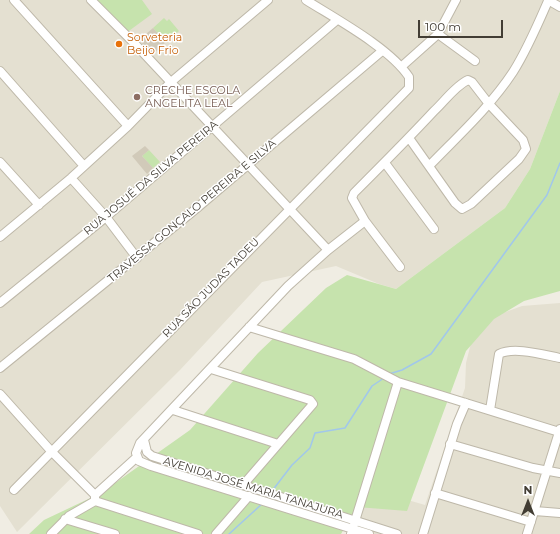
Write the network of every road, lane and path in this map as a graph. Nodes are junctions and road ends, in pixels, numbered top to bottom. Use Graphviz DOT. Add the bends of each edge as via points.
graph roads {
  1 [pos="14,0"];
  2 [pos="268,0"];
  3 [pos="306,0"];
  4 [pos="456,0"];
  5 [pos="548,0"];
  6 [pos="94,1"];
  7 [pos="560,7"];
  8 [pos="337,20"];
  9 [pos="438,34"];
  10 [pos="382,51"];
  11 [pos="475,61"];
  12 [pos="401,67"];
  13 [pos="0,71"];
  14 [pos="171,82"];
  15 [pos="489,104"];
  16 [pos="128,126"];
  17 [pos="213,126"];
  18 [pos="408,138"];
  19 [pos="0,162"];
  20 [pos="385,163"];
  21 [pos="249,165"];
  22 [pos="84,166"];
  23 [pos="429,166"];
  24 [pos="71,178"];
  25 [pos="39,205"];
  26 [pos="290,207"];
  27 [pos="106,217"];
  28 [pos="365,221"];
  29 [pos="434,229"];
  30 [pos="0,237"];
  31 [pos="328,250"];
  32 [pos="137,258"];
  33 [pos="400,267"];
  34 [pos="0,303"];
  35 [pos="249,327"];
  36 [pos="560,358"];
  37 [pos="0,368"];
  38 [pos="211,369"];
  39 [pos="398,382"];
  40 [pos="0,394"];
  41 [pos="466,403"];
  42 [pos="173,410"];
  43 [pos="490,410"];
  44 [pos="559,430"];
  45 [pos="144,440"];
  46 [pos="278,444"];
  47 [pos="450,444"];
  48 [pos="52,452"];
  49 [pos="137,457"];
  50 [pos="181,471"];
  51 [pos="547,472"];
  52 [pos="560,473"];
  53 [pos="243,485"];
  54 [pos="14,490"];
  55 [pos="435,493"];
  56 [pos="249,496"];
  57 [pos="95,498"];
  58 [pos="535,511"];
  59 [pos="560,513"];
  60 [pos="65,519"];
  61 [pos="340,520"];
  62 [pos="355,520"];
  63 [pos="531,522"];
  64 [pos="352,531"];
  65 [pos="51,534"];
  66 [pos="115,534"];
  67 [pos="198,534"];
  68 [pos="216,534"];
  69 [pos="370,534"];
  70 [pos="397,534"];
  71 [pos="423,534"];
  72 [pos="527,534"];
  1 -- 16 [label="street"];
  2 -- 14 [label="street"];
  3 -- 8 [label="street"];
  4 -- 9 [label="street"];
  5 -- 7 [label="street"];
  5 -- 15 [label="street" via="516,68"];
  6 -- 14 [label="street"];
  8 -- 10 [label="street"];
  8 -- 17 [label="street, RUA JOSUÉ DA SILVA PEREIRA"];
  9 -- 11 [label="street"];
  9 -- 12 [label="street"];
  10 -- 12 [label="street"];
  10 -- 21 [label="street, TRAVESSA GONÇALO PEREIRA E SILVA"];
  12 -- 26 [label="street, RUA SÃO JUDAS TADEU" via="409,78 409,88"];
  13 -- 22 [label="street"];
  14 -- 16 [label="street"];
  14 -- 17 [label="street"];
  15 -- 18 [label="street" via="472,82 465,81"];
  15 -- 23 [label="street"];
  15 -- 23 [label="street" via="526,145 525,152 519,159 464,209 455,203"];
  16 -- 22 [label="street"];
  17 -- 21 [label="street"];
  17 -- 27 [label="street, RUA JOSUÉ DA SILVA PEREIRA"];
  18 -- 20 [label="street"];
  18 -- 23 [label="street"];
  19 -- 25 [label="street"];
  20 -- 28 [label="street" via="354,193 352,200"];
  20 -- 29 [label="street"];
  21 -- 26 [label="street"];
  21 -- 32 [label="street, TRAVESSA GONÇALO PEREIRA E SILVA"];
  22 -- 24 [label="street"];
  24 -- 25 [label="street"];
  24 -- 27 [label="street"];
  25 -- 30 [label="street"];
  26 -- 31 [label="street"];
  26 -- 48 [label="street, RUA SÃO JUDAS TADEU"];
  27 -- 32 [label="street"];
  27 -- 34 [label="street, RUA JOSUÉ DA SILVA PEREIRA"];
  28 -- 31 [label="street"];
  28 -- 33 [label="street"];
  31 -- 35 [label="street" via="288,286"];
  32 -- 37 [label="street, TRAVESSA GONÇALO PEREIRA E SILVA"];
  35 -- 38 [label="street"];
  35 -- 39 [label="street" via="354,359"];
  36 -- 43 [label="street" via="519,351 505,351 499,354"];
  38 -- 42 [label="street"];
  38 -- 46 [label="street" via="310,400 313,404"];
  39 -- 41 [label="street"];
  39 -- 62 [label="street"];
  40 -- 48 [label="street"];
  41 -- 43 [label="street"];
  41 -- 47 [label="street"];
  42 -- 45 [label="street"];
  42 -- 46 [label="street"];
  43 -- 44 [label="street"];
  44 -- 51 [label="street"];
  45 -- 49 [label="street" via="138,446"];
  45 -- 50 [label="street, AVENIDA JOSÉ MARIA TANAJURA" via="149,455"];
  46 -- 53 [label="street"];
  47 -- 51 [label="street"];
  47 -- 55 [label="street"];
  48 -- 54 [label="street, RUA SÃO JUDAS TADEU"];
  48 -- 57 [label="street"];
  49 -- 50 [label="street, AVENIDA JOSÉ MARIA TANAJURA" via="142,462"];
  49 -- 57 [label="street"];
  50 -- 53 [label="street, AVENIDA JOSÉ MARIA TANAJURA"];
  50 -- 56 [label="street, AVENIDA JOSÉ MARIA TANAJURA"];
  51 -- 52 [label="street"];
  51 -- 58 [label="street"];
  53 -- 61 [label="street, AVENIDA JOSÉ MARIA TANAJURA"];
  55 -- 63 [label="street"];
  55 -- 71 [label="street"];
  56 -- 61 [label="street, AVENIDA JOSÉ MARIA TANAJURA"];
  56 -- 68 [label="street"];
  57 -- 60 [label="street"];
  57 -- 67 [label="street"];
  58 -- 59 [label="street"];
  58 -- 63 [label="street"];
  60 -- 65 [label="street"];
  60 -- 66 [label="street"];
  61 -- 62 [label="street, AVENIDA JOSÉ MARIA TANAJURA"];
  61 -- 64 [label="street, AVENIDA JOSÉ MARIA TANAJURA"];
  62 -- 64 [label="street"];
  62 -- 70 [label="street, AVENIDA JOSÉ MARIA TANAJURA"];
  63 -- 72 [label="street"];
  64 -- 69 [label="street, AVENIDA JOSÉ MARIA TANAJURA"];
}
